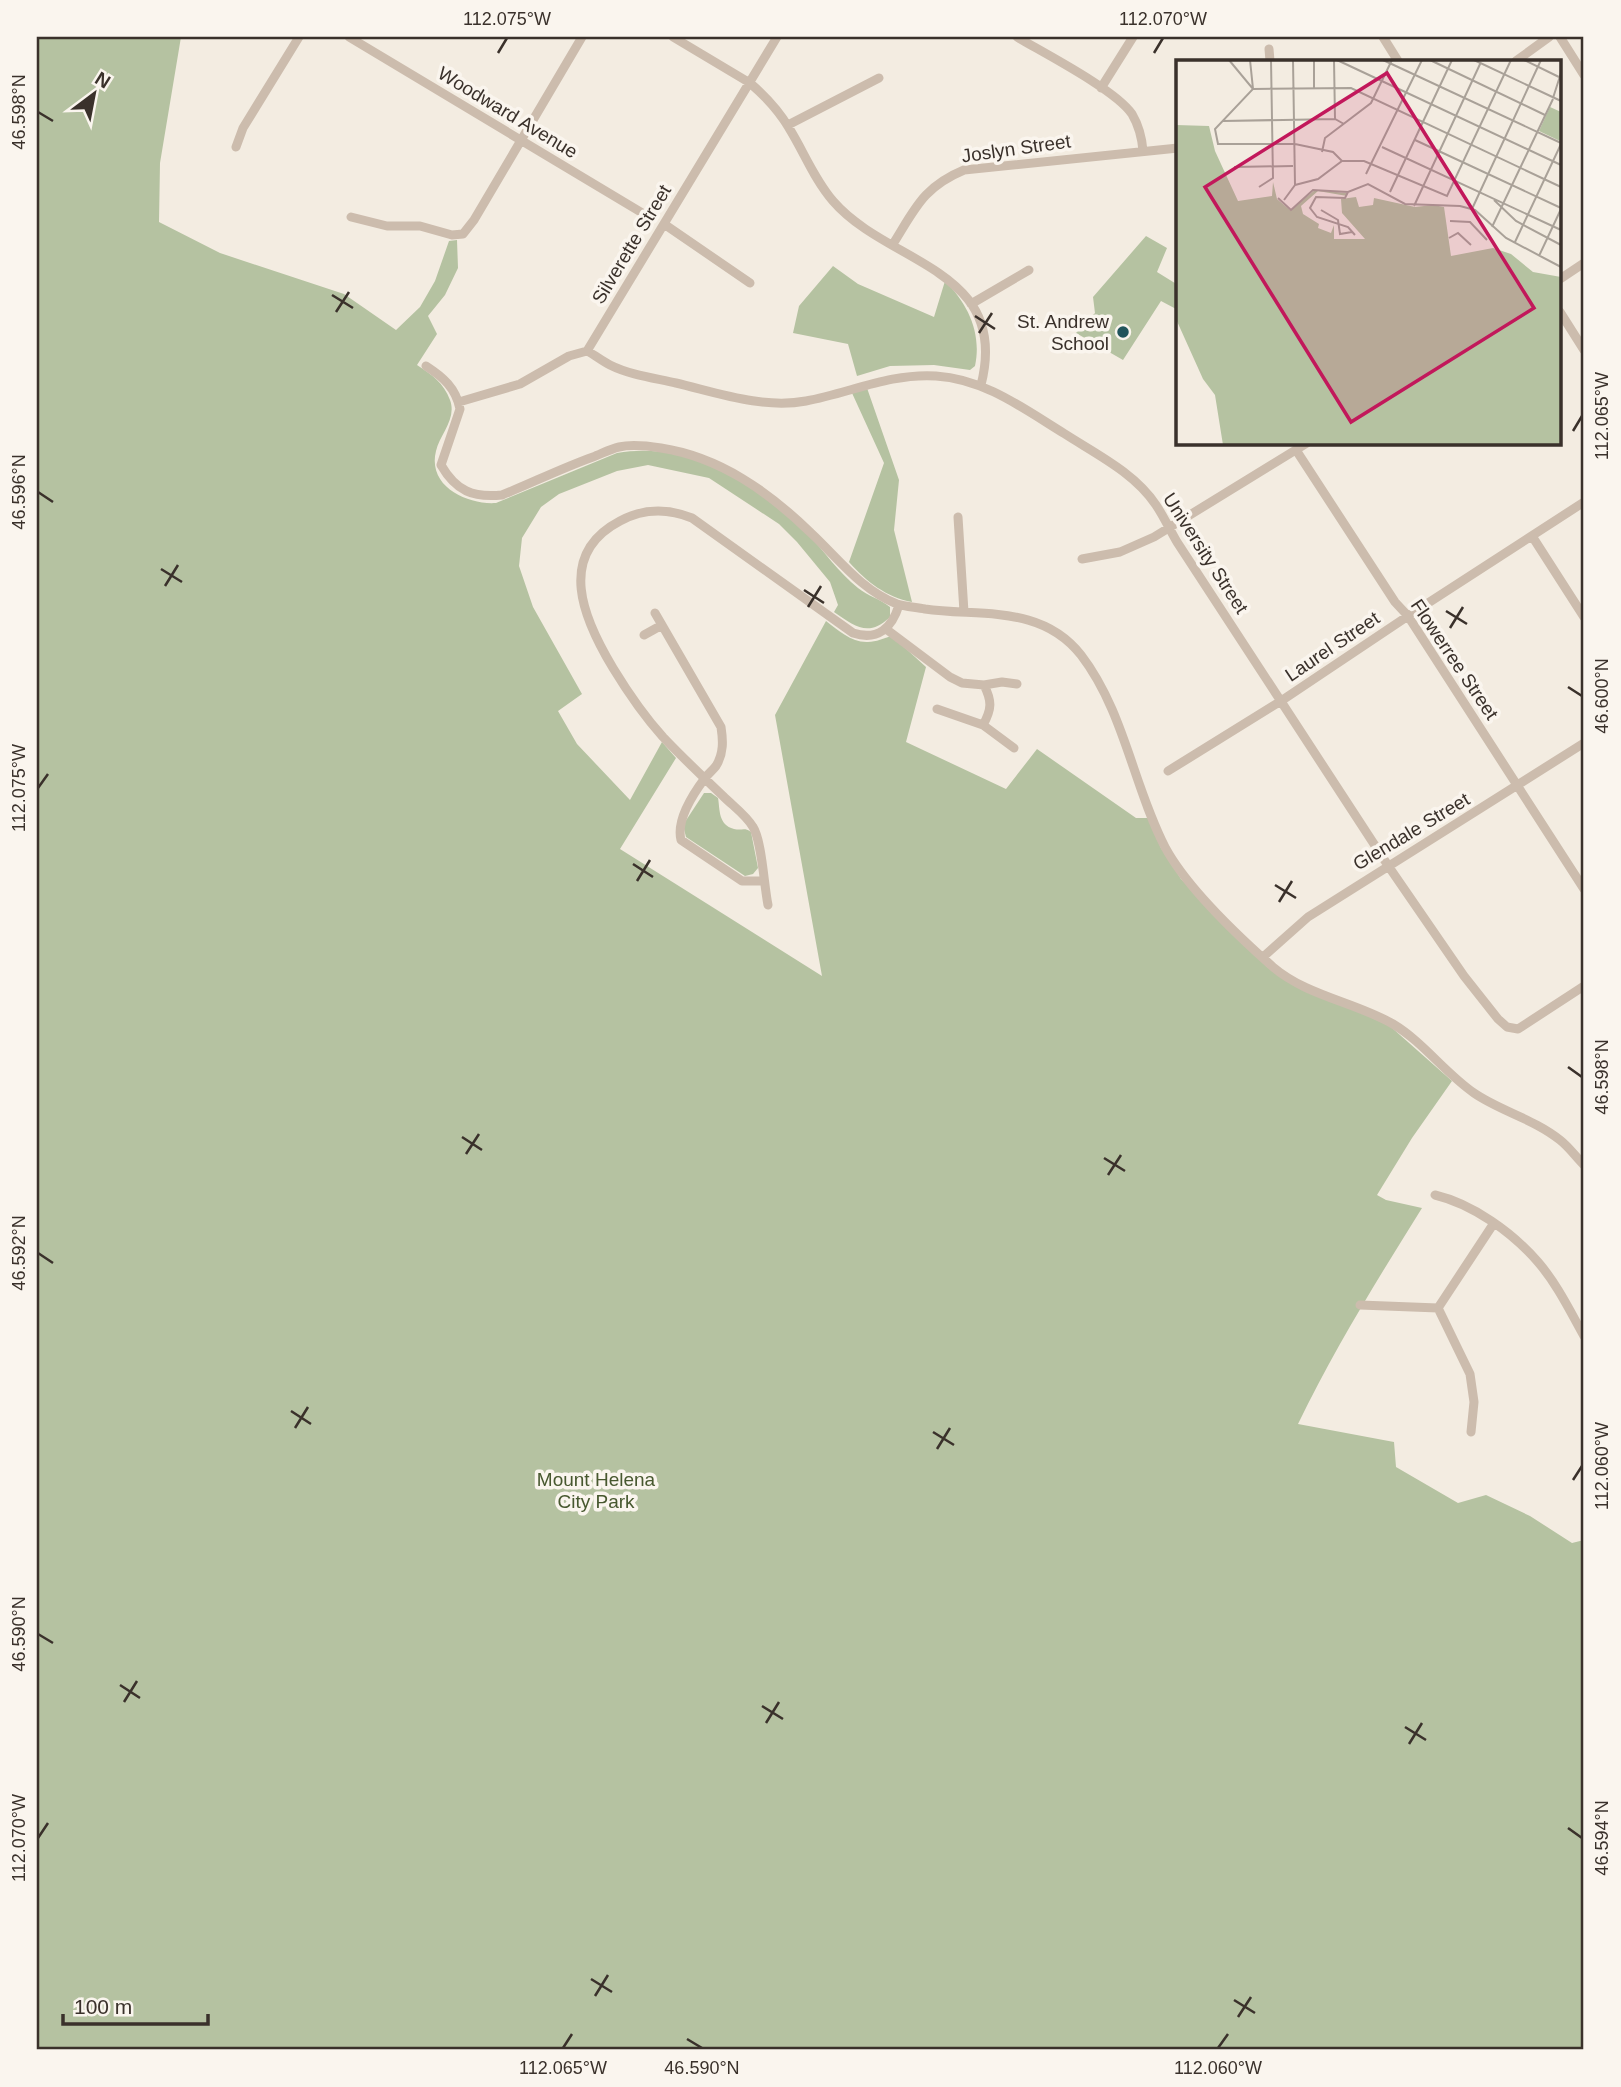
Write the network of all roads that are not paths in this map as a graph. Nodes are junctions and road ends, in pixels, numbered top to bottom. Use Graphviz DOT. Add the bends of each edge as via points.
graph roads {
  1 [pos="299,37"];
  2 [pos="349,37"];
  3 [pos="582,37"];
  4 [pos="673,37"];
  5 [pos="778,37"];
  6 [pos="1017,37"];
  7 [pos="1132,37"];
  8 [pos="1383,37"];
  9 [pos="1549,37"];
  10 [pos="1560,37"];
  11 [pos="1269,49"];
  12 [pos="1270,60"];
  13 [pos="1397,60"];
  14 [pos="1517,60"];
  15 [pos="1584,75"];
  16 [pos="879,78"];
  17 [pos="750,83"];
  18 [pos="1101,88"];
  19 [pos="788,125"];
  20 [pos="519,140"];
  21 [pos="236,147"];
  22 [pos="1176,148"];
  23 [pos="1143,151"];
  24 [pos="351,217"];
  25 [pos="649,217"];
  26 [pos="664,224"];
  27 [pos="893,244"];
  28 [pos="1584,263"];
  29 [pos="1029,270"];
  30 [pos="1562,278"];
  31 [pos="750,283"];
  32 [pos="971,304"];
  33 [pos="1562,315"];
  34 [pos="1584,350"];
  35 [pos="587,351"];
  36 [pos="426,366"];
  37 [pos="981,385"];
  38 [pos="458,402"];
  39 [pos="1305,444"];
  40 [pos="1296,450"];
  41 [pos="1584,502"];
  42 [pos="958,517"];
  43 [pos="1169,528"];
  44 [pos="1532,536"];
  45 [pos="1082,559"];
  46 [pos="899,605"];
  47 [pos="964,612"];
  48 [pos="655,613"];
  49 [pos="1408,616"];
  50 [pos="1584,617"];
  51 [pos="662,625"];
  52 [pos="886,629"];
  53 [pos="644,635"];
  54 [pos="1017,684"];
  55 [pos="984,685"];
  56 [pos="1281,701"];
  57 [pos="937,709"];
  58 [pos="983,724"];
  59 [pos="1584,743"];
  60 [pos="1014,748"];
  61 [pos="1168,771"];
  62 [pos="705,778"];
  63 [pos="1518,786"];
  64 [pos="1389,867"];
  65 [pos="764,881"];
  66 [pos="1584,889"];
  67 [pos="768,905"];
  68 [pos="1263,957"];
  69 [pos="1584,986"];
  70 [pos="1584,1165"];
  71 [pos="1435,1195"];
  72 [pos="1494,1223"];
  73 [pos="1360,1305"];
  74 [pos="1438,1308"];
  75 [pos="1584,1336"];
  76 [pos="1471,1432"];
  1 -- 21 [label="street"];
  2 -- 20 [label="street, Woodward Avenue"];
  3 -- 20 [label="street"];
  4 -- 17 [label="street"];
  5 -- 17 [label="street, Silverette Street"];
  6 -- 18 [label="street"];
  7 -- 18 [label="street"];
  8 -- 13 [label="street"];
  9 -- 14 [label="street"];
  10 -- 15 [label="street"];
  11 -- 12 [label="street"];
  16 -- 19 [label="street"];
  17 -- 19 [label="street"];
  17 -- 26 [label="street, Silverette Street"];
  18 -- 23 [label="street" via="1130,112"];
  19 -- 27 [label="street" via="833,201"];
  20 -- 24 [label="street" via="463,234"];
  20 -- 25 [label="street, Woodward Avenue"];
  22 -- 23 [label="street, Joslyn Street"];
  23 -- 27 [label="street, Joslyn Street" via="964,170 939,181 920,200"];
  26 -- 31 [label="street"];
  26 -- 35 [label="street, Silverette Street"];
  27 -- 32 [label="street" via="951,280"];
  28 -- 30 [label="street"];
  29 -- 32 [label="street"];
  32 -- 37 [label="street" via="985,342"];
  33 -- 34 [label="street"];
  35 -- 37 [label="street, University Street" via="634,374 782,404 914,376"];
  35 -- 38 [label="street" via="520,384"];
  36 -- 38 [label="street" via="447,380"];
  37 -- 43 [label="street, University Street" via="1124,473 1156,504"];
  38 -- 46 [label="street" via="460,409 441,465 461,489 482,497 502,495 620,447 684,452 746,480 783,506 855,577"];
  39 -- 40 [label="street"];
  40 -- 43 [label="street"];
  40 -- 49 [label="street, Flowerree Street"];
  41 -- 44 [label="street, Laurel Street"];
  42 -- 47 [label="street"];
  43 -- 45 [label="street" via="1120,552"];
  43 -- 56 [label="street, University Street"];
  44 -- 49 [label="street, Laurel Street"];
  44 -- 50 [label="street"];
  46 -- 47 [label="street"];
  46 -- 52 [label="street"];
  47 -- 68 [label="street" via="1024,617 1058,633 1079,652 1104,693 1166,847 1181,873"];
  48 -- 51 [label="street"];
  49 -- 56 [label="street, Laurel Street"];
  49 -- 63 [label="street, Flowerree Street"];
  51 -- 53 [label="street"];
  51 -- 62 [label="street" via="721,727 721,754"];
  52 -- 55 [label="street" via="950,677"];
  52 -- 62 [label="street" via="869,636 853,633 682,514 649,510 602,532 582,571 580,596 588,621 638,705"];
  54 -- 55 [label="street"];
  55 -- 58 [label="street" via="991,702"];
  56 -- 61 [label="street, Laurel Street"];
  56 -- 64 [label="street, University Street"];
  57 -- 58 [label="street"];
  58 -- 60 [label="street"];
  59 -- 63 [label="street, Glendale Street"];
  62 -- 65 [label="street" via="754,828"];
  62 -- 65 [label="street" via="680,822 681,840 742,881"];
  63 -- 64 [label="street, Glendale Street"];
  63 -- 66 [label="street, Flowerree Street"];
  64 -- 68 [label="street, Glendale Street" via="1308,917"];
  64 -- 69 [label="street, University Street" via="1464,976 1507,1027 1518,1029"];
  65 -- 67 [label="street"];
  68 -- 70 [label="street" via="1311,990 1395,1026 1476,1095 1559,1139"];
  71 -- 72 [label="street" via="1469,1207"];
  72 -- 74 [label="street"];
  72 -- 75 [label="street" via="1538,1261"];
  73 -- 74 [label="street"];
  74 -- 76 [label="street" via="1470,1374 1474,1402"];
}
